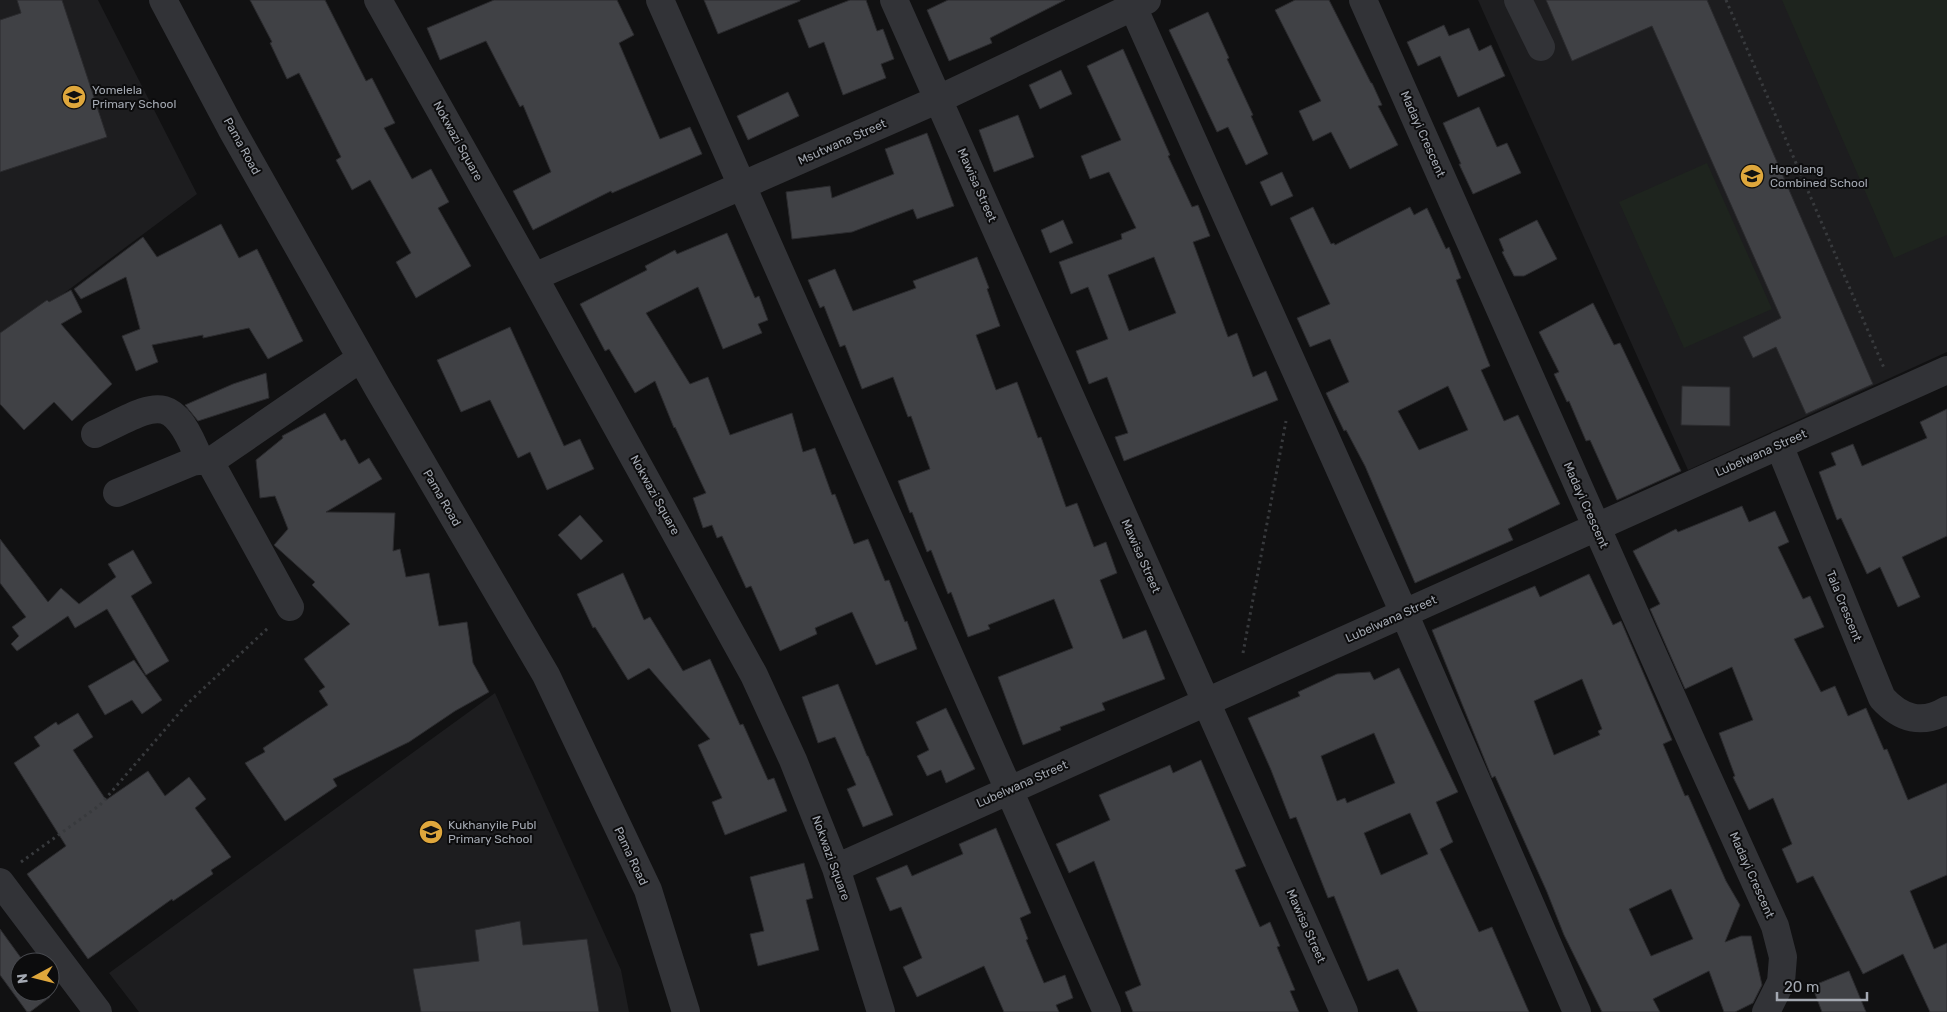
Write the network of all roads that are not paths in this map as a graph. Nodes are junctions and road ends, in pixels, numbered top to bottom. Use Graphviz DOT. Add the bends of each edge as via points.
graph roads {
  1 [pos="163,0"];
  2 [pos="378,0"];
  3 [pos="660,0"];
  4 [pos="894,0"];
  5 [pos="1363,0"];
  6 [pos="1518,0"];
  7 [pos="1137,2"];
  8 [pos="1541,47"];
  9 [pos="939,99"];
  10 [pos="743,185"];
  11 [pos="534,277"];
  12 [pos="361,358"];
  13 [pos="1947,370"];
  14 [pos="95,434"];
  15 [pos="1779,446"];
  16 [pos="207,460"];
  17 [pos="117,493"];
  18 [pos="1596,527"];
  19 [pos="290,607"];
  20 [pos="1404,613"];
  21 [pos="1206,702"];
  22 [pos="1947,710"];
  23 [pos="1009,790"];
  24 [pos="836,868"];
  25 [pos="8,874"];
  26 [pos="98,1012"];
  27 [pos="686,1012"];
  28 [pos="881,1012"];
  29 [pos="1106,1012"];
  30 [pos="1344,1012"];
  31 [pos="1577,1012"];
  32 [pos="1766,1012"];
  1 -- 12 [label="street, Pama Road"];
  2 -- 11 [label="street, Nokwazi Square"];
  3 -- 10 [label="street"];
  4 -- 9 [label="street, Mawisa Street"];
  5 -- 18 [label="street, Madayi Crescent"];
  6 -- 8 [label="street"];
  7 -- 9 [label="street, Msutwana Street"];
  7 -- 20 [label="street"];
  9 -- 10 [label="street, Msutwana Street"];
  9 -- 21 [label="street, Mawisa Street"];
  10 -- 11 [label="street, Msutwana Street"];
  10 -- 23 [label="street"];
  11 -- 24 [label="street, Nokwazi Square" via="754,675 794,760"];
  12 -- 16 [label="street"];
  12 -- 27 [label="street, Pama Road" via="546,675 648,890"];
  13 -- 15 [label="street, Lubelwana Street"];
  14 -- 16 [label="street" via="148,409 165,409 178,418"];
  15 -- 18 [label="street, Lubelwana Street"];
  15 -- 22 [label="street, Tala Crescent" via="1882,698 1892,710 1907,717 1922,718"];
  16 -- 17 [label="street" via="192,462"];
  16 -- 19 [label="street"];
  18 -- 20 [label="street, Lubelwana Street"];
  18 -- 32 [label="street, Madayi Crescent" via="1775,926 1783,957 1781,982"];
  20 -- 21 [label="street, Lubelwana Street"];
  20 -- 31 [label="street"];
  21 -- 23 [label="street, Lubelwana Street"];
  21 -- 30 [label="street, Mawisa Street"];
  23 -- 24 [label="street, Lubelwana Street"];
  23 -- 29 [label="street"];
  24 -- 28 [label="street, Nokwazi Square"];
  25 -- 26 [label="street"];
}
